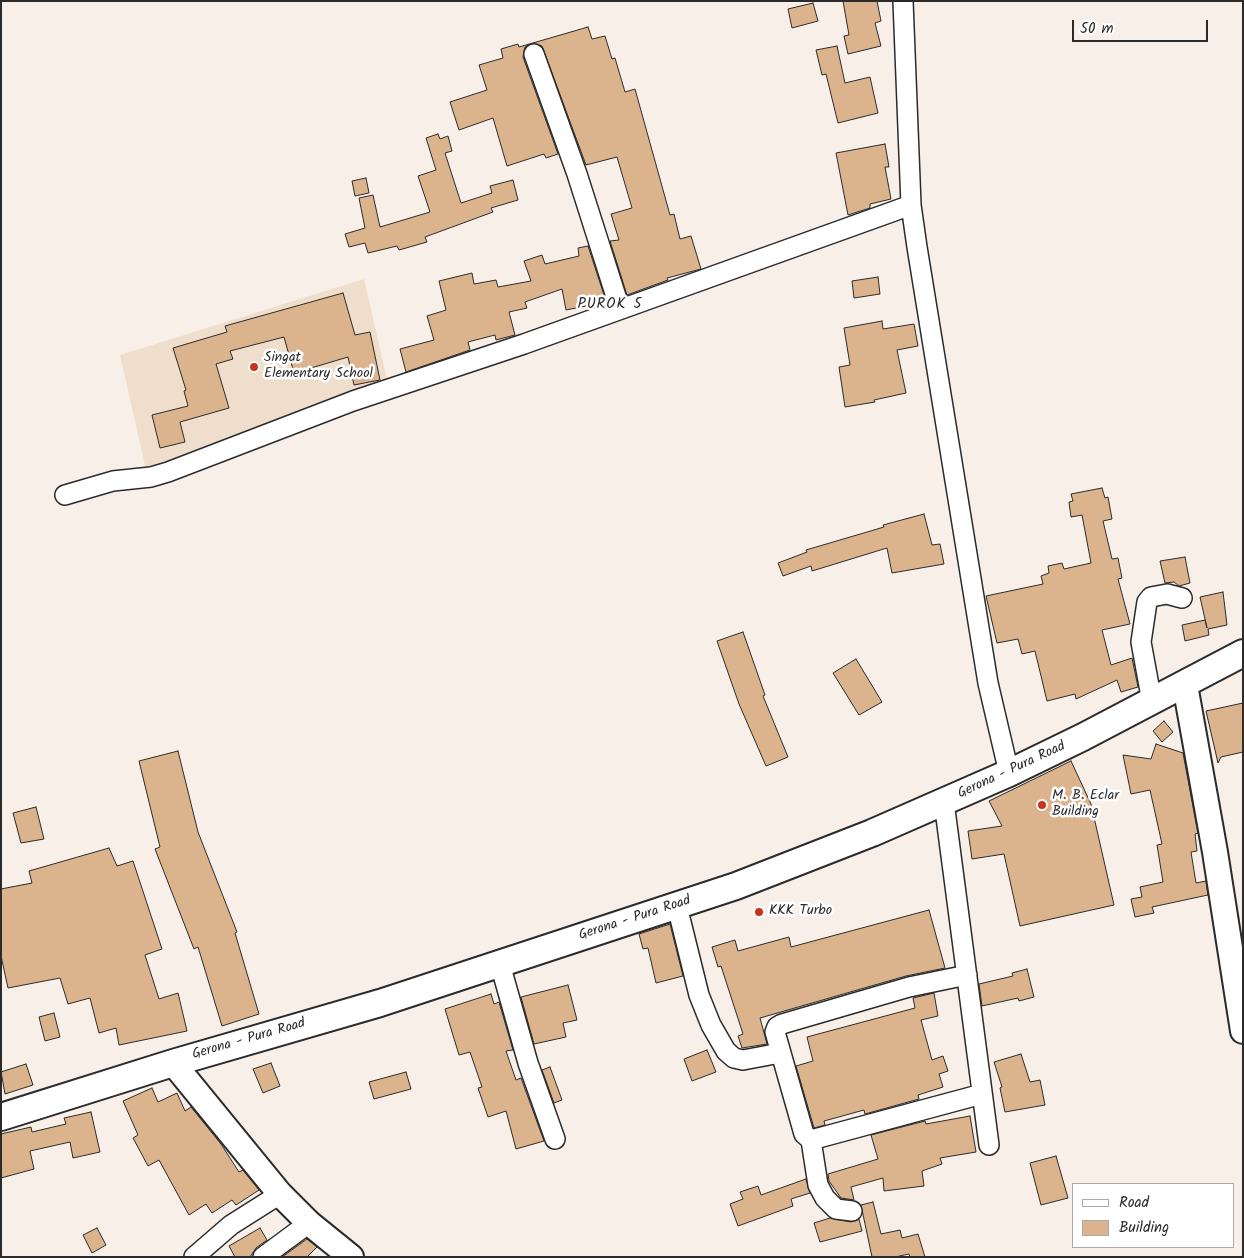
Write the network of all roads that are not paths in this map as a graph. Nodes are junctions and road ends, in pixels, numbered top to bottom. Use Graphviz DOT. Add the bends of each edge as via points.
graph roads {
  1 [pos="903,1"];
  2 [pos="534,54"];
  3 [pos="911,205"];
  4 [pos="620,309"];
  5 [pos="65,495"];
  6 [pos="1182,598"];
  7 [pos="1243,653"];
  8 [pos="1185,685"];
  9 [pos="1152,702"];
  10 [pos="1009,773"];
  11 [pos="944,802"];
  12 [pos="677,906"];
  13 [pos="500,964"];
  14 [pos="967,975"];
  15 [pos="1243,1031"];
  16 [pos="780,1053"];
  17 [pos="174,1062"];
  18 [pos="982,1094"];
  19 [pos="1,1117"];
  20 [pos="556,1139"];
  21 [pos="811,1140"];
  22 [pos="989,1144"];
  23 [pos="280,1194"];
  24 [pos="852,1211"];
  25 [pos="309,1223"];
  26 [pos="194,1257"];
  27 [pos="263,1257"];
  28 [pos="350,1257"];
  1 -- 3 [label="street"];
  2 -- 4 [label="street"];
  3 -- 4 [label="street"];
  3 -- 10 [label="street" via="988,682"];
  4 -- 5 [label="street" via="353,401 168,472 114,481"];
  6 -- 9 [label="street" via="1167,594 1151,597 1146,602 1141,642"];
  7 -- 8 [label="main road, Gerona - Pura Road"];
  8 -- 9 [label="main road, Gerona - Pura Road"];
  8 -- 15 [label="street"];
  9 -- 10 [label="main road, Gerona - Pura Road"];
  10 -- 11 [label="main road, Gerona - Pura Road"];
  11 -- 12 [label="main road, Gerona - Pura Road" via="736,886"];
  11 -- 14 [label="street"];
  12 -- 13 [label="main road, Gerona - Pura Road"];
  12 -- 16 [label="street" via="699,995 726,1051 743,1060"];
  13 -- 17 [label="main road, Gerona - Pura Road" via="380,1003"];
  13 -- 20 [label="street" via="528,1063"];
  14 -- 16 [label="street" via="909,987 782,1024 775,1032"];
  14 -- 18 [label="street"];
  16 -- 21 [label="street" via="804,1134"];
  17 -- 19 [label="main road, Gerona - Pura Road"];
  17 -- 23 [label="street"];
  18 -- 21 [label="street"];
  18 -- 22 [label="street"];
  21 -- 24 [label="street" via="818,1185 825,1198 836,1209"];
  23 -- 25 [label="street"];
  23 -- 26 [label="street" via="231,1225"];
  25 -- 27 [label="street"];
  25 -- 28 [label="street"];
}
